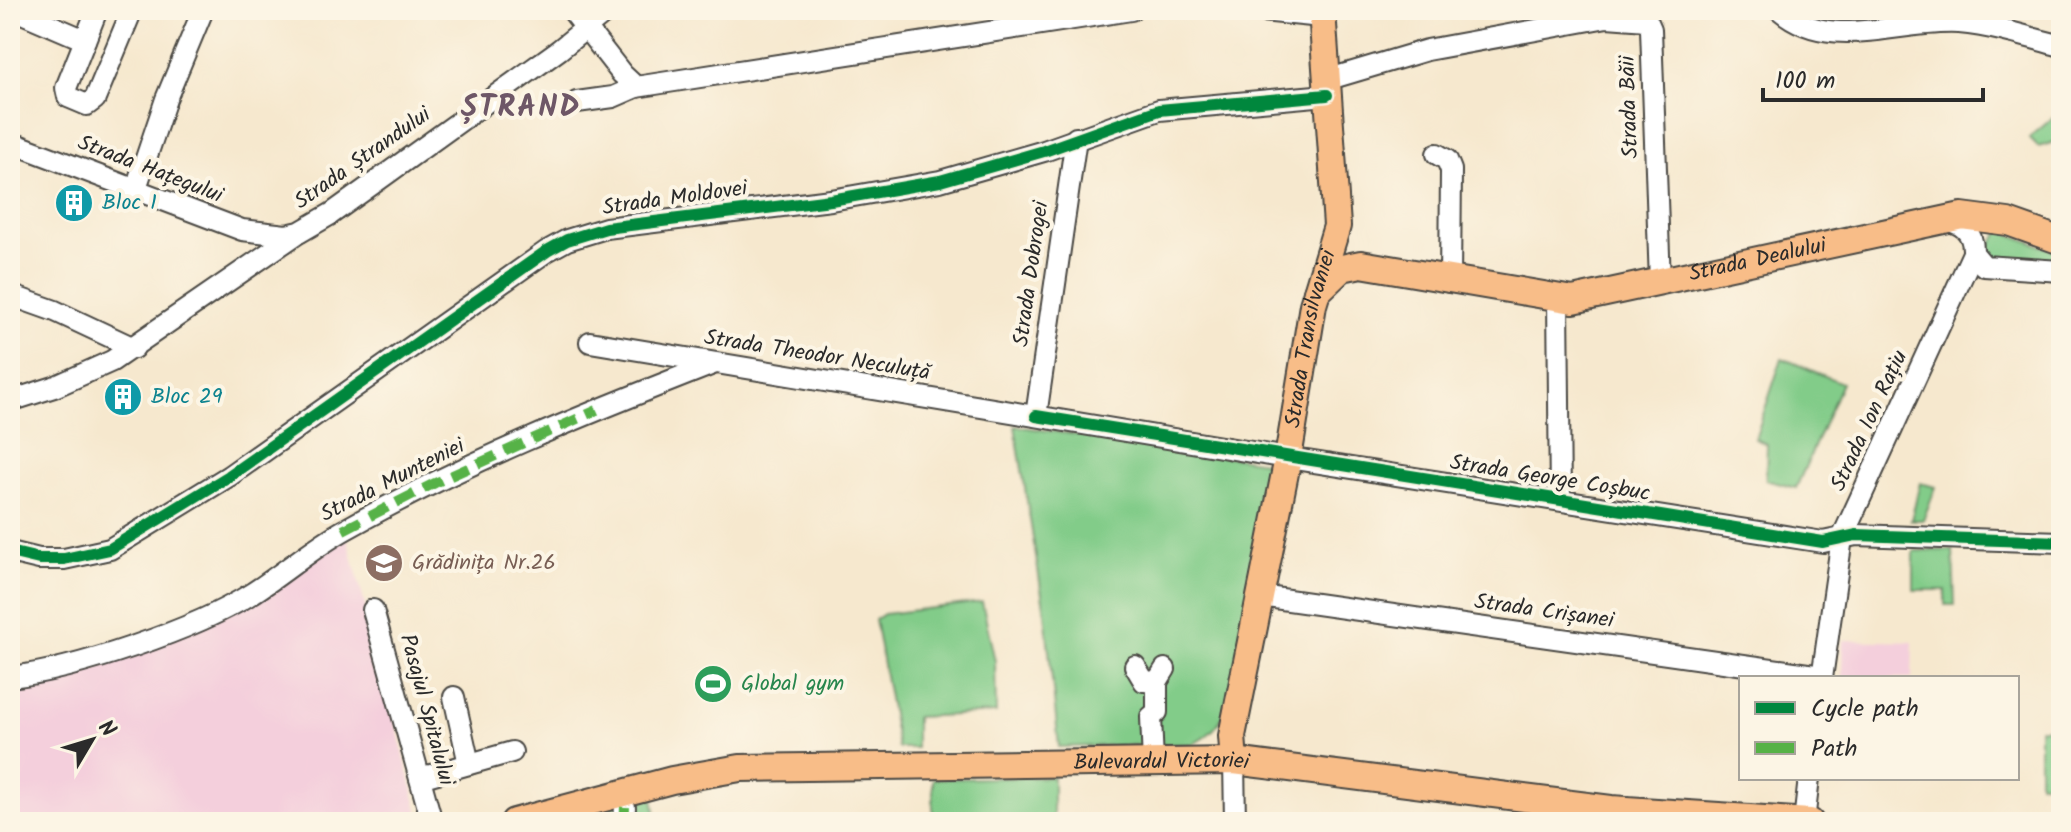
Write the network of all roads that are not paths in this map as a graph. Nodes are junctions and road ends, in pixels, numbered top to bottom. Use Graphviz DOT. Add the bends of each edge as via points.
graph roads {
  1 [pos="15,10"];
  2 [pos="97,10"];
  3 [pos="203,10"];
  4 [pos="572,10"];
  5 [pos="608,10"];
  6 [pos="1131,10"];
  7 [pos="1252,10"];
  8 [pos="1780,10"];
  9 [pos="125,12"];
  10 [pos="1322,14"];
  11 [pos="586,29"];
  12 [pos="85,40"];
  13 [pos="2061,46"];
  14 [pos="636,87"];
  15 [pos="1326,88"];
  16 [pos="577,102"];
  17 [pos="1076,138"];
  18 [pos="10,142"];
  19 [pos="1437,154"];
  20 [pos="135,191"];
  21 [pos="1338,214"];
  22 [pos="1931,221"];
  23 [pos="300,232"];
  24 [pos="275,236"];
  25 [pos="2061,241"];
  26 [pos="1973,253"];
  27 [pos="1361,264"];
  28 [pos="2061,271"];
  29 [pos="1450,282"];
  30 [pos="1660,283"];
  31 [pos="1317,292"];
  32 [pos="10,295"];
  33 [pos="1558,300"];
  34 [pos="590,342"];
  35 [pos="134,348"];
  36 [pos="713,364"];
  37 [pos="10,401"];
  38 [pos="1036,416"];
  39 [pos="1288,458"];
  40 [pos="1560,500"];
  41 [pos="1842,538"];
  42 [pos="2061,542"];
  43 [pos="10,552"];
  44 [pos="1260,596"];
  45 [pos="373,610"];
  46 [pos="1150,674"];
  47 [pos="1815,676"];
  48 [pos="1822,676"];
  49 [pos="10,677"];
  50 [pos="454,697"];
  51 [pos="512,752"];
  52 [pos="1234,761"];
  53 [pos="1153,763"];
  54 [pos="469,764"];
  55 [pos="420,778"];
  56 [pos="1809,780"];
  57 [pos="1604,816"];
  58 [pos="432,822"];
  59 [pos="514,822"];
  60 [pos="1235,822"];
  61 [pos="1806,822"];
  1 -- 12 [label="street"];
  2 -- 12 [label="street"];
  3 -- 20 [label="street"];
  4 -- 11 [label="street"];
  5 -- 11 [label="street, Strada Ștrandului"];
  6 -- 14 [label="street"];
  7 -- 10 [label="street"];
  8 -- 13 [label="street" via="1821,32 1958,23"];
  9 -- 12 [label="street" via="95,99 87,105 68,97 66,88"];
  10 -- 15 [label="main road, Strada Transilvaniei"];
  11 -- 14 [label="street"];
  11 -- 23 [label="street, Strada Ștrandului"];
  14 -- 16 [label="street" via="613,97"];
  15 -- 17 [label="street, Strada Moldovei" via="1185,106"];
  15 -- 21 [label="main road, Strada Transilvaniei"];
  15 -- 30 [label="street, Strada Băii" via="1427,50 1607,17 1647,20"];
  17 -- 38 [label="street, Strada Dobrogei"];
  17 -- 43 [label="street, Strada Moldovei" via="985,170 883,192 622,225 567,240 229,476 110,549 64,559"];
  18 -- 20 [label="street, Strada Hațegului"];
  19 -- 29 [label="street" via="1451,170"];
  20 -- 24 [label="street, Strada Hațegului" via="242,230"];
  21 -- 27 [label="main road"];
  21 -- 31 [label="main road, Strada Transilvaniei"];
  22 -- 25 [label="main road, Strada Dealului" via="1985,217"];
  22 -- 26 [label="street" via="1960,224 1971,237"];
  22 -- 30 [label="main road, Strada Dealului"];
  23 -- 24 [label="street, Strada Ștrandului"];
  23 -- 35 [label="street, Strada Ștrandului"];
  26 -- 28 [label="street" via="1984,266"];
  26 -- 41 [label="street, Strada Ion Rațiu"];
  27 -- 29 [label="main road, Strada Dealului"];
  27 -- 31 [label="main road" via="1342,268"];
  29 -- 33 [label="main road, Strada Dealului"];
  30 -- 33 [label="main road, Strada Dealului"];
  31 -- 39 [label="main road, Strada Transilvaniei"];
  32 -- 35 [label="street"];
  33 -- 40 [label="street"];
  34 -- 36 [label="street, Strada Theodor Neculuță"];
  35 -- 37 [label="street, Strada Ștrandului" via="89,372"];
  36 -- 38 [label="street, Strada Theodor Neculuță"];
  36 -- 49 [label="street, Strada Munteniei" via="448,477 343,530 219,611 125,648"];
  38 -- 39 [label="street, Strada George Coșbuc"];
  39 -- 40 [label="street, Strada George Coșbuc"];
  39 -- 44 [label="main road, Strada Transilvaniei"];
  40 -- 41 [label="street, Strada George Coșbuc" via="1823,542"];
  41 -- 42 [label="street, Strada George Coșbuc"];
  41 -- 48 [label="street, Strada Ion Rațiu"];
  44 -- 47 [label="street, Strada Crișanei"];
  44 -- 52 [label="main road, Strada Transilvaniei" via="1232,736"];
  45 -- 55 [label="street, Pasajul Spitalului"];
  46 -- 53 [label="street" via="1144,711 1151,717"];
  50 -- 54 [label="street"];
  51 -- 54 [label="street"];
  52 -- 53 [label="main road, Bulevardul Victoriei"];
  52 -- 57 [label="main road, Bulevardul Victoriei"];
  52 -- 60 [label="street"];
  53 -- 59 [label="main road, Bulevardul Victoriei" via="740,768 672,780"];
  54 -- 55 [label="street"];
  55 -- 58 [label="street, Pasajul Spitalului"];
  56 -- 61 [label="street"];
  57 -- 61 [label="main road, Bulevardul Victoriei"];
}
